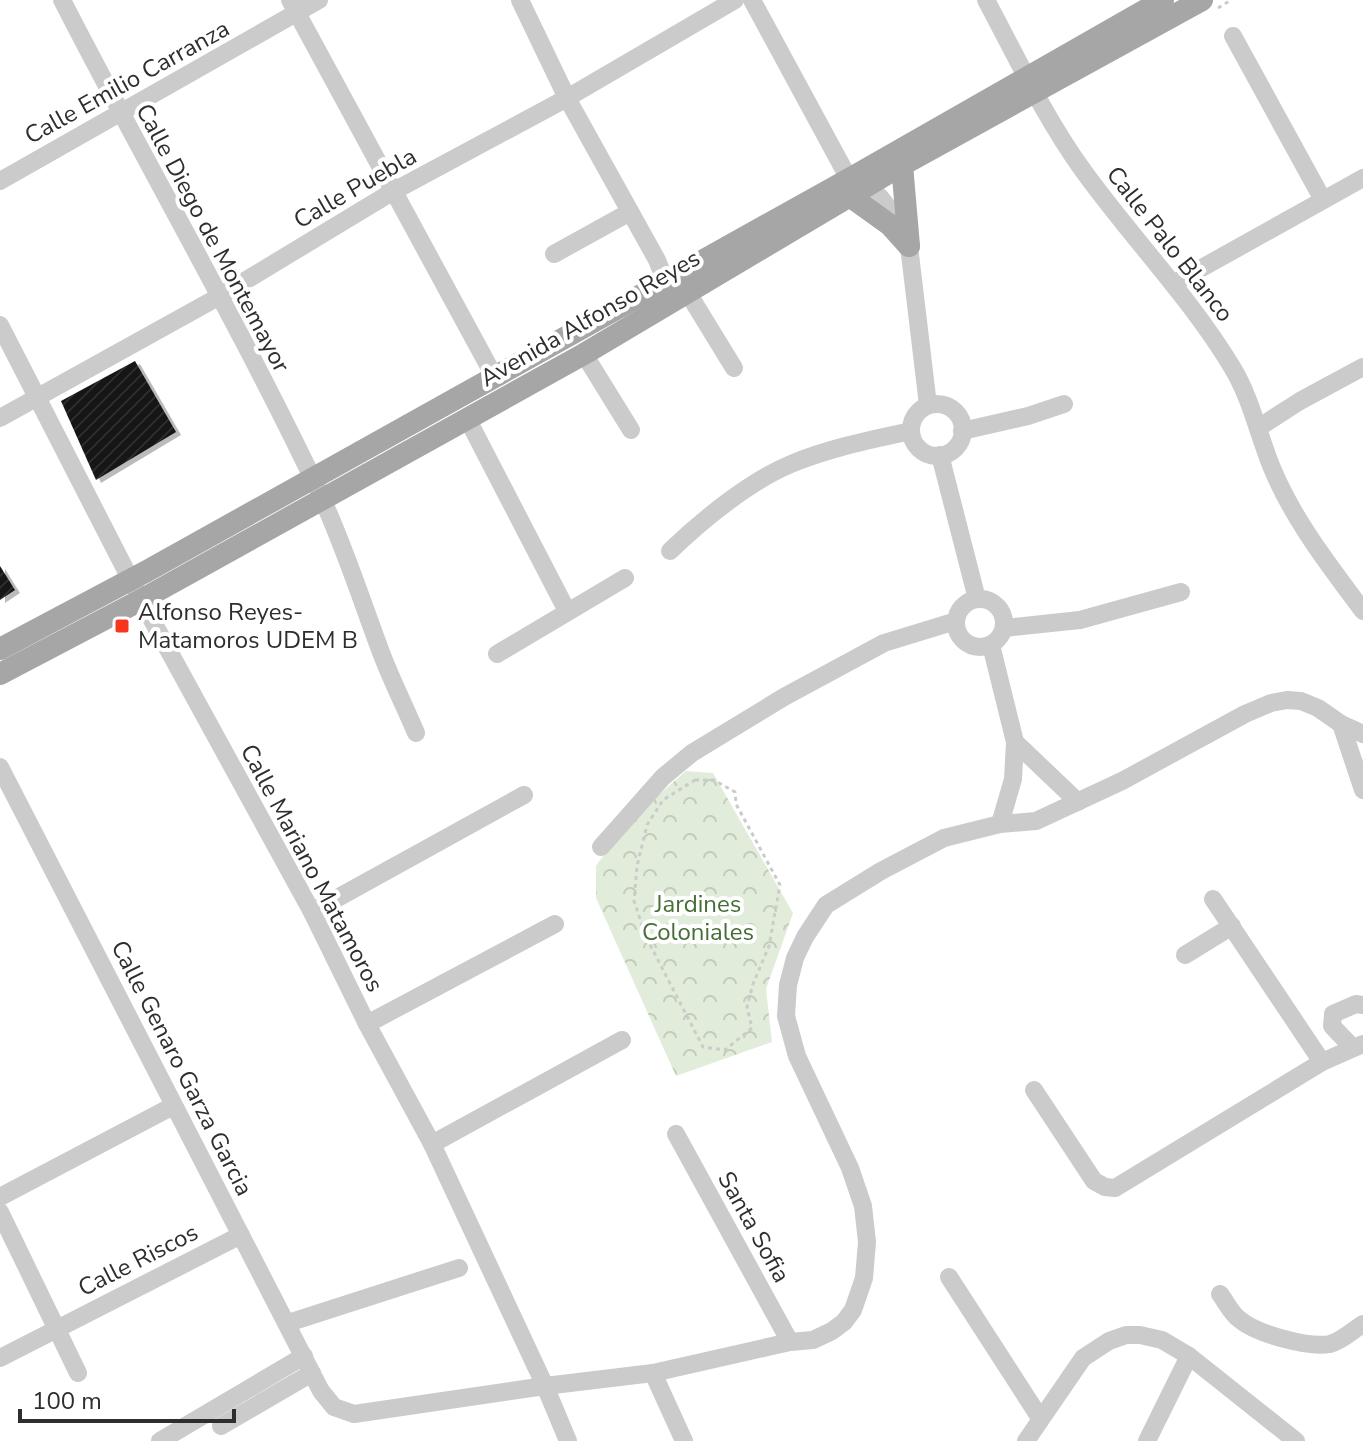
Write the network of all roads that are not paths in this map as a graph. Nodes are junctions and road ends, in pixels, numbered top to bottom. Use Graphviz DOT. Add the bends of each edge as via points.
graph roads {
  1 [pos="62,0"];
  2 [pos="319,0"];
  3 [pos="520,0"];
  4 [pos="735,0"];
  5 [pos="752,0"];
  6 [pos="986,0"];
  7 [pos="1163,0"];
  8 [pos="1202,0"];
  9 [pos="293,7"];
  10 [pos="1233,36"];
  11 [pos="1031,84"];
  12 [pos="567,98"];
  13 [pos="120,114"];
  14 [pos="902,165"];
  15 [pos="1363,178"];
  16 [pos="0,181"];
  17 [pos="857,187"];
  18 [pos="392,192"];
  19 [pos="1323,200"];
  20 [pos="630,212"];
  21 [pos="909,246"];
  22 [pos="554,254"];
  23 [pos="665,280"];
  24 [pos="1173,284"];
  25 [pos="688,293"];
  26 [pos="220,296"];
  27 [pos="0,325"];
  28 [pos="584,354"];
  29 [pos="1363,367"];
  30 [pos="734,368"];
  31 [pos="494,376"];
  32 [pos="38,399"];
  33 [pos="1064,404"];
  34 [pos="928,405"];
  35 [pos="0,418"];
  36 [pos="467,418"];
  37 [pos="1258,428"];
  38 [pos="631,430"];
  39 [pos="911,431"];
  40 [pos="962,431"];
  41 [pos="940,455"];
  42 [pos="311,478"];
  43 [pos="322,498"];
  44 [pos="670,551"];
  45 [pos="625,578"];
  46 [pos="130,580"];
  47 [pos="1181,592"];
  48 [pos="977,599"];
  49 [pos="141,600"];
  50 [pos="567,611"];
  51 [pos="1363,611"];
  52 [pos="956,621"];
  53 [pos="1004,628"];
  54 [pos="991,645"];
  55 [pos="0,649"];
  56 [pos="497,654"];
  57 [pos="0,674"];
  58 [pos="1341,724"];
  59 [pos="416,733"];
  60 [pos="1363,734"];
  61 [pos="1015,742"];
  62 [pos="0,767"];
  63 [pos="1363,790"];
  64 [pos="524,795"];
  65 [pos="1078,802"];
  66 [pos="1000,824"];
  67 [pos="601,847"];
  68 [pos="1213,899"];
  69 [pos="312,912"];
  70 [pos="555,924"];
  71 [pos="1232,926"];
  72 [pos="1185,955"];
  73 [pos="1363,1005"];
  74 [pos="367,1024"];
  75 [pos="622,1040"];
  76 [pos="1358,1046"];
  77 [pos="1322,1062"];
  78 [pos="1034,1090"];
  79 [pos="173,1106"];
  80 [pos="676,1134"];
  81 [pos="432,1144"];
  82 [pos="0,1197"];
  83 [pos="0,1212"];
  84 [pos="241,1235"];
  85 [pos="459,1268"];
  86 [pos="949,1277"];
  87 [pos="1220,1294"];
  88 [pos="288,1323"];
  89 [pos="1363,1324"];
  90 [pos="57,1329"];
  91 [pos="790,1342"];
  92 [pos="1189,1356"];
  93 [pos="0,1358"];
  94 [pos="308,1364"];
  95 [pos="78,1373"];
  96 [pos="653,1373"];
  97 [pos="545,1386"];
  98 [pos="1040,1418"];
  99 [pos="221,1426"];
  100 [pos="1275,1434"];
  101 [pos="160,1441"];
  102 [pos="568,1441"];
  103 [pos="684,1441"];
  104 [pos="1026,1441"];
  105 [pos="1147,1441"];
  106 [pos="1296,1441"];
  1 -- 13 [label="street, Calle Diego de Montemayor"];
  2 -- 9 [label="street, Calle Emilio Carranza"];
  3 -- 12 [label="street"];
  4 -- 12 [label="street, Calle Puebla"];
  5 -- 17 [label="street"];
  6 -- 11 [label="street, Calle Palo Blanco"];
  7 -- 11 [label="main road, Avenida Alfonso Reyes"];
  8 -- 11 [label="main road, Avenida Alfonso Reyes"];
  9 -- 13 [label="street, Calle Emilio Carranza"];
  9 -- 18 [label="street"];
  10 -- 19 [label="street"];
  11 -- 14 [label="main road, Avenida Alfonso Reyes"];
  11 -- 17 [label="main road, Avenida Alfonso Reyes"];
  11 -- 24 [label="street, Calle Palo Blanco" via="1082,169"];
  12 -- 18 [label="street, Calle Puebla"];
  12 -- 20 [label="street"];
  13 -- 16 [label="street, Calle Emilio Carranza"];
  13 -- 26 [label="street, Calle Diego de Montemayor"];
  14 -- 17 [label="main road, Avenida Alfonso Reyes"];
  14 -- 21 [label="main road"];
  15 -- 19 [label="street"];
  17 -- 21 [label="main road"];
  17 -- 23 [label="main road, Avenida Alfonso Reyes"];
  17 -- 25 [label="main road, Avenida Alfonso Reyes"];
  18 -- 26 [label="street, Calle Puebla"];
  18 -- 31 [label="street"];
  19 -- 24 [label="street"];
  20 -- 22 [label="street"];
  20 -- 23 [label="street"];
  21 -- 34 [label="street"];
  23 -- 28 [label="main road"];
  23 -- 31 [label="main road, Avenida Alfonso Reyes"];
  24 -- 37 [label="street, Calle Palo Blanco" via="1233,368"];
  25 -- 28 [label="main road, Avenida Alfonso Reyes"];
  25 -- 30 [label="street"];
  26 -- 32 [label="street, Calle Puebla"];
  26 -- 42 [label="street, Calle Diego de Montemayor"];
  27 -- 32 [label="street, Calle Mariano Matamoros"];
  28 -- 36 [label="main road, Avenida Alfonso Reyes"];
  28 -- 38 [label="street"];
  29 -- 37 [label="street"];
  31 -- 42 [label="main road, Avenida Alfonso Reyes"];
  32 -- 35 [label="street, Calle Puebla"];
  32 -- 46 [label="street, Calle Mariano Matamoros"];
  33 -- 40 [label="street"];
  34 -- 39 [label="street" via="915,415"];
  34 -- 40 [label="street" via="955,411"];
  36 -- 43 [label="main road, Avenida Alfonso Reyes"];
  36 -- 50 [label="street"];
  37 -- 51 [label="street, Calle Palo Blanco" via="1303,530"];
  39 -- 41 [label="street" via="920,450"];
  39 -- 44 [label="street" via="788,465 699,523"];
  40 -- 41 [label="street" via="954,449"];
  41 -- 48 [label="street"];
  42 -- 43 [label="street, Calle Diego de Montemayor"];
  42 -- 46 [label="main road, Avenida Alfonso Reyes"];
  43 -- 49 [label="main road, Avenida Alfonso Reyes"];
  43 -- 59 [label="street, Calle Diego de Montemayor"];
  45 -- 50 [label="street"];
  46 -- 49 [label="street, Calle Mariano Matamoros"];
  46 -- 55 [label="main road, Avenida Alfonso Reyes"];
  47 -- 53 [label="street" via="1080,620"];
  48 -- 52 [label="street" via="963,606"];
  48 -- 53 [label="street" via="998,607"];
  49 -- 57 [label="main road, Avenida Alfonso Reyes"];
  49 -- 69 [label="street, Calle Mariano Matamoros"];
  50 -- 56 [label="street"];
  52 -- 54 [label="street" via="962,640 981,648"];
  52 -- 67 [label="street" via="870,650 692,753 663,777"];
  53 -- 54 [label="street"];
  54 -- 61 [label="street"];
  58 -- 60 [label="street"];
  58 -- 63 [label="street"];
  58 -- 65 [label="street" via="1301,701 1271,703"];
  61 -- 65 [label="street"];
  61 -- 66 [label="street" via="1013,779"];
  62 -- 79 [label="street, Calle Genaro Garza Garcia"];
  64 -- 69 [label="street"];
  65 -- 66 [label="street" via="1036,821"];
  66 -- 91 [label="street" via="944,838 845,892 826,905 795,958 786,1016 791,1039 850,1168 863,1206 867,1242 864,1278 849,1316 813,1340"];
  68 -- 71 [label="street"];
  69 -- 74 [label="street, Calle Mariano Matamoros"];
  70 -- 74 [label="street"];
  71 -- 72 [label="street"];
  71 -- 77 [label="street"];
  73 -- 76 [label="street" via="1333,1014 1332,1026"];
  74 -- 81 [label="street, Calle Mariano Matamoros"];
  75 -- 81 [label="street"];
  76 -- 77 [label="street"];
  77 -- 78 [label="street" via="1115,1188 1094,1181"];
  79 -- 82 [label="street"];
  79 -- 84 [label="street, Calle Genaro Garza Garcia"];
  80 -- 91 [label="street, Santa Sofia"];
  81 -- 97 [label="street, Calle Mariano Matamoros"];
  83 -- 90 [label="street"];
  84 -- 88 [label="street, Calle Genaro Garza Garcia"];
  84 -- 90 [label="street, Calle Riscos"];
  85 -- 88 [label="street"];
  86 -- 98 [label="street"];
  87 -- 89 [label="street" via="1237,1318 1278,1338 1334,1343"];
  88 -- 94 [label="street, Calle Genaro Garza Garcia"];
  90 -- 93 [label="street, Calle Riscos"];
  90 -- 95 [label="street"];
  91 -- 96 [label="street"];
  92 -- 98 [label="street" via="1162,1340 1140,1335 1109,1341 1083,1358"];
  92 -- 100 [label="street"];
  92 -- 105 [label="street"];
  94 -- 97 [label="street, Calle Genaro Garza Garcia" via="334,1407 354,1414"];
  94 -- 99 [label="street"];
  96 -- 97 [label="street"];
  96 -- 103 [label="street"];
  97 -- 102 [label="street, Calle Mariano Matamoros"];
  98 -- 104 [label="street"];
  99 -- 101 [label="street"];
  100 -- 106 [label="street"];
}
